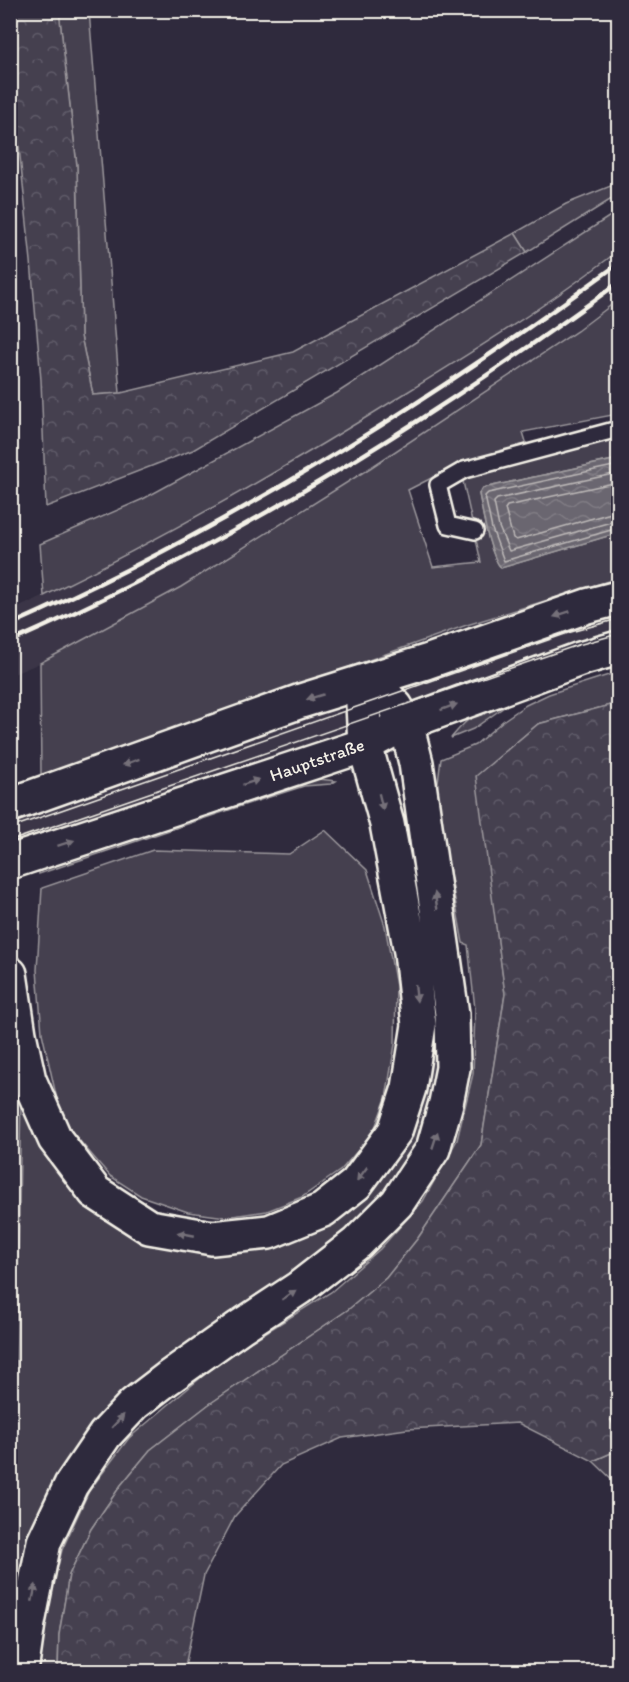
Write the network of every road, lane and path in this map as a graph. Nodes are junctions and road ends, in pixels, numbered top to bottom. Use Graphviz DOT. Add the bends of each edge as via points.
graph roads {
  1 [pos="618,429"];
  2 [pos="475,531"];
  3 [pos="618,598"];
  4 [pos="618,648"];
  5 [pos="371,680"];
  6 [pos="406,723"];
  7 [pos="365,745"];
  8 [pos="10,805"];
  9 [pos="10,862"];
  10 [pos="10,974"];
  11 [pos="21,1671"];
  1 -- 2 [label="lane" via="464,470 438,485 448,525"];
  3 -- 5 [label="main road, one-way"];
  6 -- 4 [label="main road, Hauptstraße, one-way"];
  5 -- 6 [label="main road"];
  5 -- 7 [label="main road" via="363,704"];
  5 -- 8 [label="main road, one-way" via="301,701"];
  6 -- 7 [label="main road, Hauptstraße"];
  11 -- 6 [label="main road, one-way" via="44,1542 71,1485 105,1435 134,1404 168,1378 357,1243 397,1203 432,1149 453,1068 452,1014 416,763"];
  9 -- 7 [label="main road, Hauptstraße, one-way"];
  7 -- 10 [label="main road, one-way" via="387,825 411,951 419,1024 409,1088 395,1131 356,1184 323,1210 269,1232 212,1239 149,1227 95,1192 55,1139 29,1080"];
}
